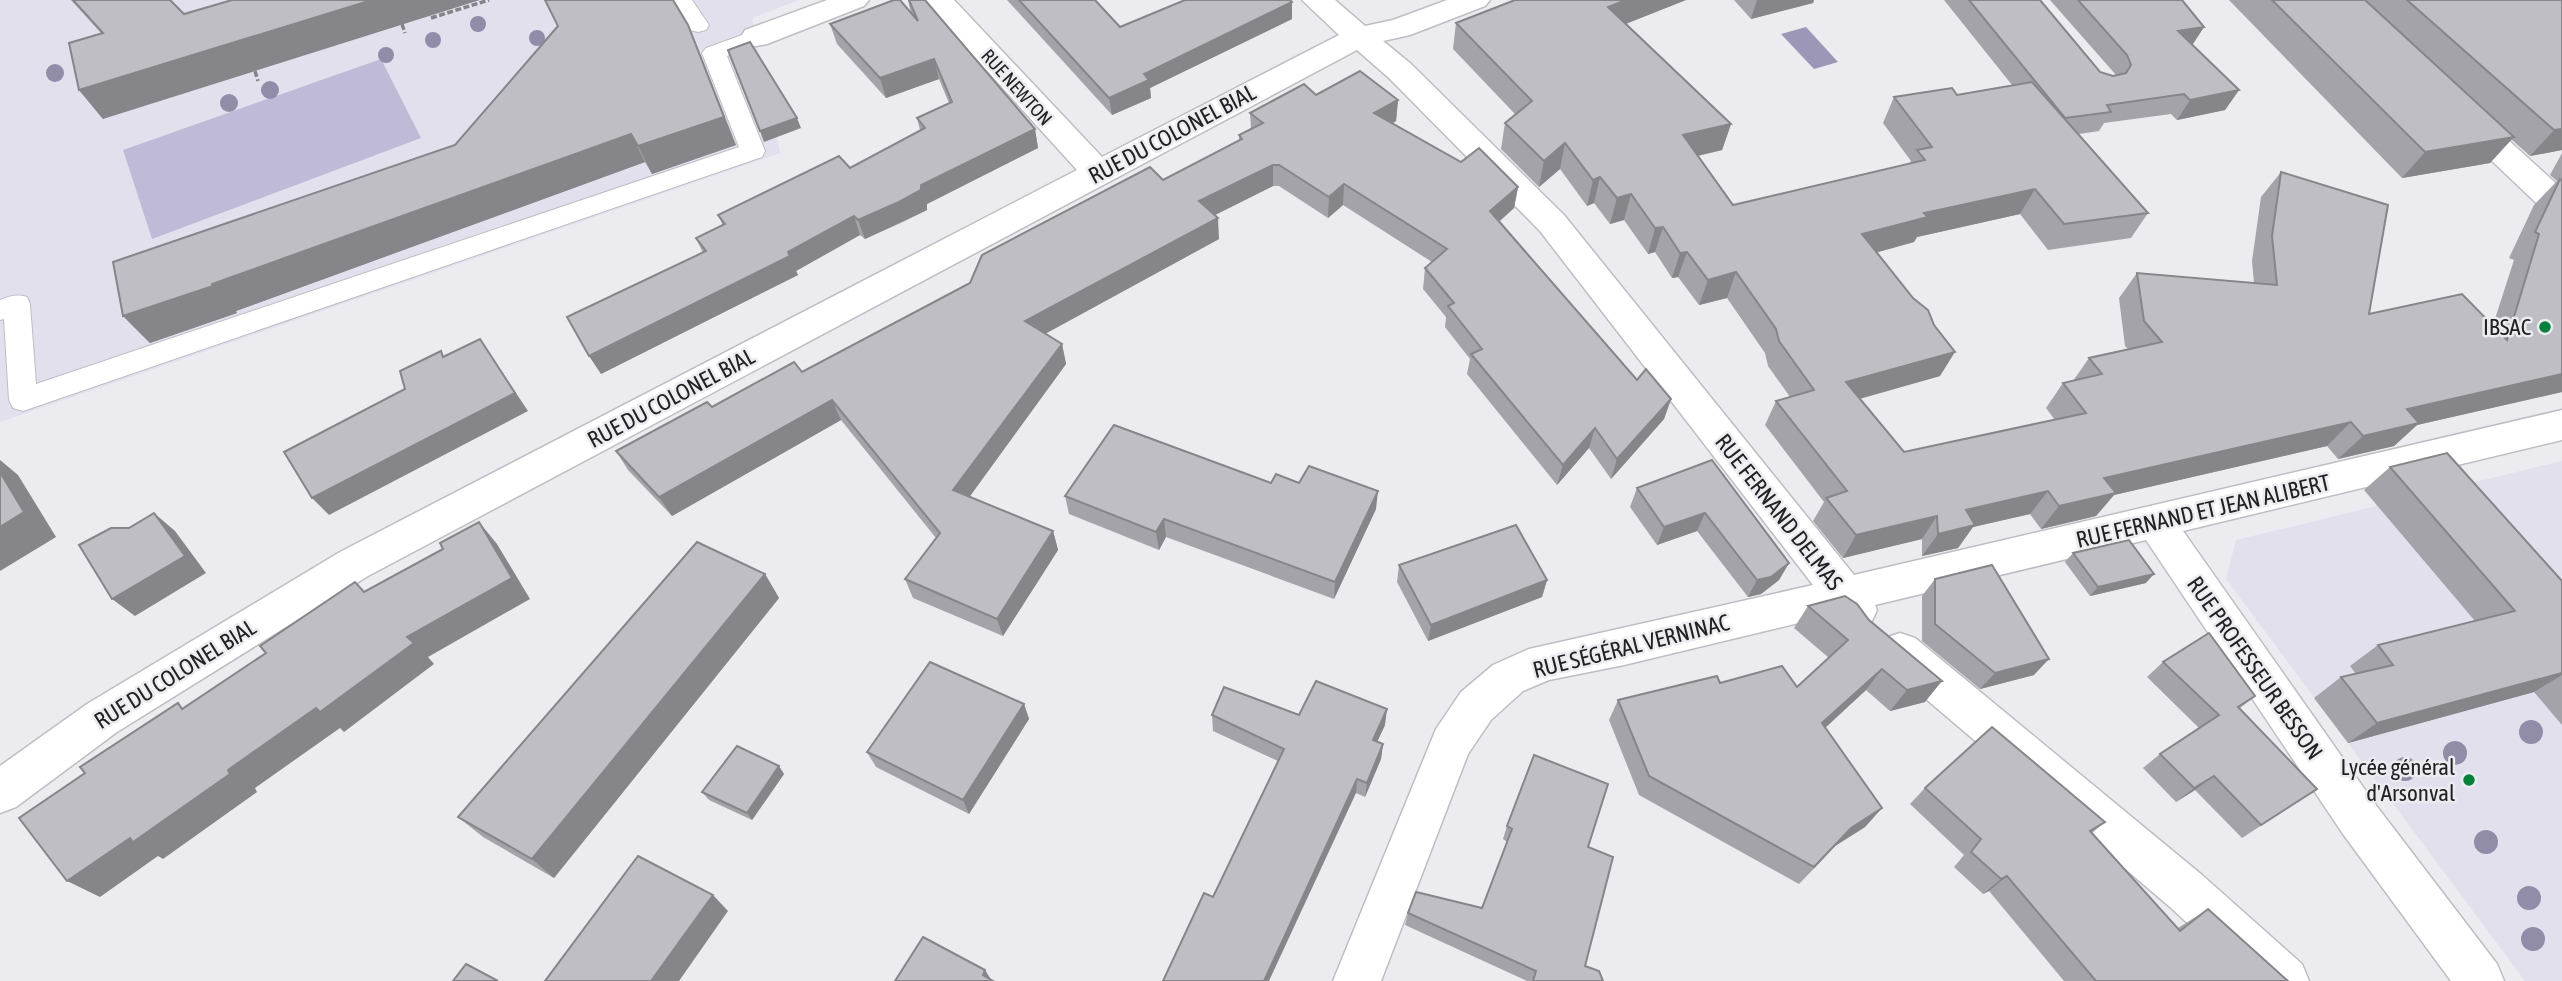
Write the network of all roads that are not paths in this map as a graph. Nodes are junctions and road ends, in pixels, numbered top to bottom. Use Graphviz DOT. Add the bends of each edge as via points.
graph roads {
  1 [pos="681,0"];
  2 [pos="854,0"];
  3 [pos="938,0"];
  4 [pos="1317,0"];
  5 [pos="1475,0"];
  6 [pos="698,25"];
  7 [pos="768,25"];
  8 [pos="1360,36"];
  9 [pos="2440,95"];
  10 [pos="1099,173"];
  11 [pos="2562,208"];
  12 [pos="0,310"];
  13 [pos="2562,425"];
  14 [pos="2156,523"];
  15 [pos="1843,594"];
  16 [pos="0,792"];
  17 [pos="1357,981"];
  18 [pos="2285,981"];
  19 [pos="2480,981"];
  1 -- 6 [label="lane"];
  2 -- 7 [label="street"];
  3 -- 10 [label="street, RUE NEWTON"];
  4 -- 8 [label="street, RUE FERNAND DELMAS"];
  5 -- 8 [label="street, RUE DU COLONEL BIAL" via="1400,28"];
  7 -- 12 [label="lane" via="714,53 754,151 23,400 17,304"];
  8 -- 10 [label="street, RUE DU COLONEL BIAL"];
  8 -- 15 [label="street, RUE FERNAND DELMAS" via="1426,95 1552,223"];
  9 -- 11 [label="street"];
  10 -- 16 [label="street, RUE DU COLONEL BIAL" via="354,564 102,718"];
  13 -- 14 [label="street, RUE FERNAND ET JEAN ALIBERT"];
  14 -- 15 [label="street, RUE FERNAND ET JEAN ALIBERT"];
  14 -- 19 [label="street, RUE PROFESSEUR BESSON" via="2359,819"];
  15 -- 17 [label="street, RUE SÉGÉRAL VERNINAC" via="1544,662 1508,678 1476,706 1451,743"];
  15 -- 18 [label="street, RUE FERNAND DELMAS" via="1871,627 2186,891"];
}
